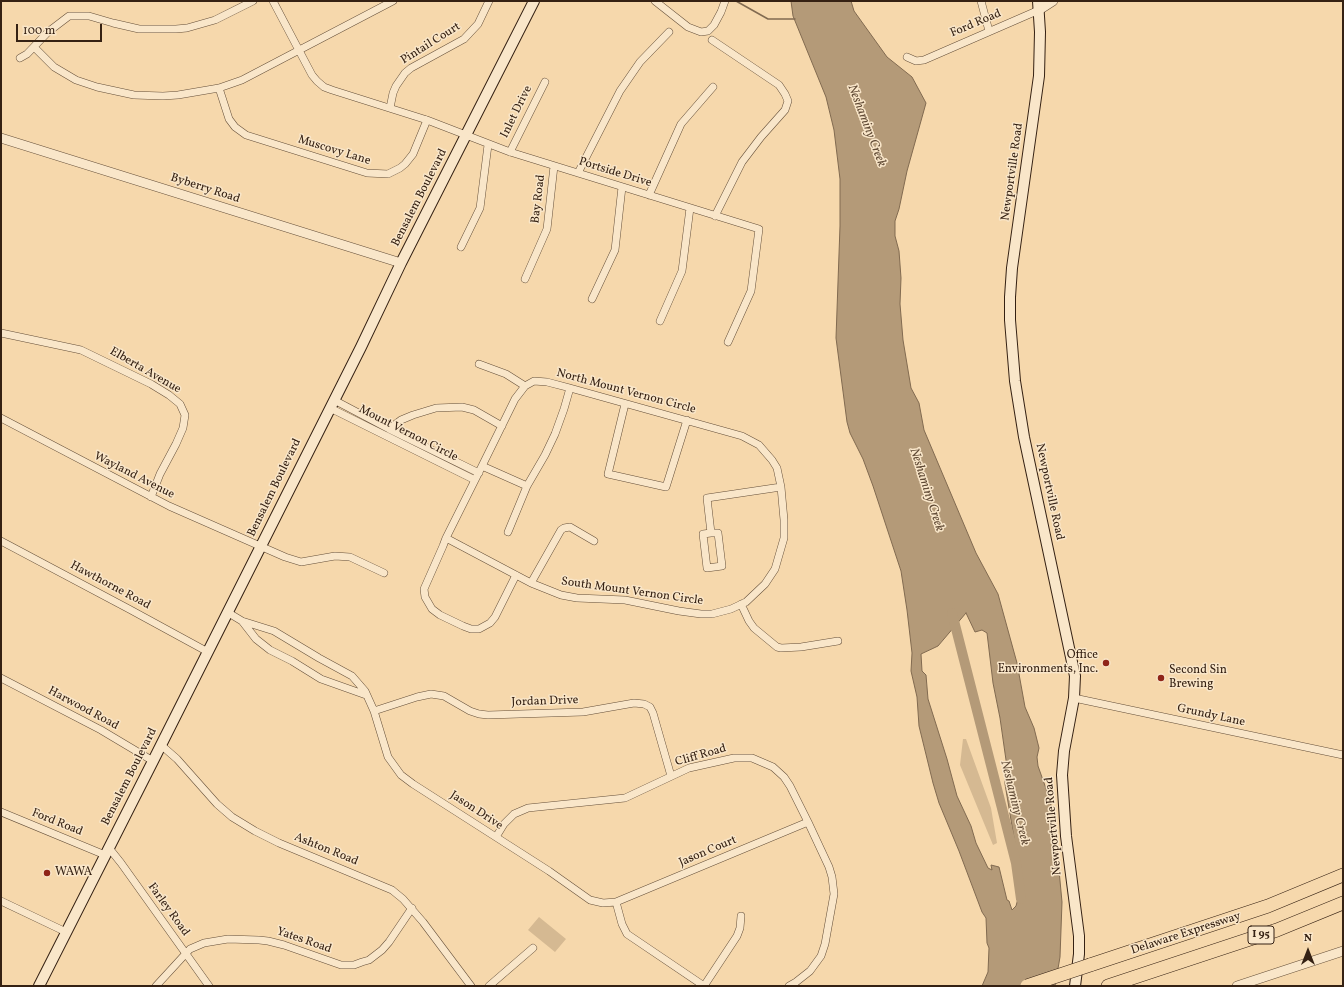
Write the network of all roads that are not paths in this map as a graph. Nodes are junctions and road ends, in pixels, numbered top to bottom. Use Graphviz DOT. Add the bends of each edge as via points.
graph roads {
  1 [pos="253,1"];
  2 [pos="273,1"];
  3 [pos="393,1"];
  4 [pos="534,1"];
  5 [pos="655,1"];
  6 [pos="725,1"];
  7 [pos="981,1"];
  8 [pos="1053,1"];
  9 [pos="486,2"];
  10 [pos="1038,5"];
  11 [pos="989,31"];
  12 [pos="670,32"];
  13 [pos="712,40"];
  14 [pos="34,47"];
  15 [pos="299,51"];
  16 [pos="907,57"];
  17 [pos="20,58"];
  18 [pos="545,82"];
  19 [pos="713,87"];
  20 [pos="219,88"];
  21 [pos="390,108"];
  22 [pos="427,120"];
  23 [pos="466,136"];
  24 [pos="1,138"];
  25 [pos="488,145"];
  26 [pos="510,152"];
  27 [pos="554,166"];
  28 [pos="578,173"];
  29 [pos="622,187"];
  30 [pos="649,195"];
  31 [pos="690,208"];
  32 [pos="715,216"];
  33 [pos="460,247"];
  34 [pos="401,263"];
  35 [pos="525,279"];
  36 [pos="592,300"];
  37 [pos="660,321"];
  38 [pos="1,333"];
  39 [pos="728,342"];
  40 [pos="479,364"];
  41 [pos="525,386"];
  42 [pos="570,388"];
  43 [pos="332,404"];
  44 [pos="625,404"];
  45 [pos="1,418"];
  46 [pos="687,420"];
  47 [pos="502,426"];
  48 [pos="390,429"];
  49 [pos="480,469"];
  50 [pos="475,480"];
  51 [pos="527,486"];
  52 [pos="781,488"];
  53 [pos="150,497"];
  54 [pos="508,532"];
  55 [pos="711,533"];
  56 [pos="446,538"];
  57 [pos="1,541"];
  58 [pos="594,541"];
  59 [pos="261,546"];
  60 [pos="384,573"];
  61 [pos="516,575"];
  62 [pos="531,583"];
  63 [pos="741,604"];
  64 [pos="227,612"];
  65 [pos="242,621"];
  66 [pos="838,641"];
  67 [pos="208,652"];
  68 [pos="1,678"];
  69 [pos="366,695"];
  70 [pos="1074,698"];
  71 [pos="374,712"];
  72 [pos="161,745"];
  73 [pos="1343,755"];
  74 [pos="153,761"];
  75 [pos="671,776"];
  76 [pos="1,812"];
  77 [pos="808,822"];
  78 [pos="496,837"];
  79 [pos="107,851"];
  80 [pos="1343,870"];
  81 [pos="1343,875"];
  82 [pos="1316,887"];
  83 [pos="1,901"];
  84 [pos="616,902"];
  85 [pos="1343,903"];
  86 [pos="412,908"];
  87 [pos="741,916"];
  88 [pos="66,932"];
  89 [pos="533,948"];
  90 [pos="1343,951"];
  91 [pos="186,953"];
  92 [pos="38,986"];
  93 [pos="156,986"];
  94 [pos="209,986"];
  95 [pos="471,986"];
  96 [pos="489,986"];
  97 [pos="704,986"];
  98 [pos="789,986"];
  99 [pos="1027,986"];
  100 [pos="1075,986"];
  101 [pos="1108,986"];
  102 [pos="1237,986"];
  1 -- 14 [label="street" via="215,20 176,30 139,29 89,16 69,16"];
  2 -- 15 [label="street"];
  3 -- 15 [label="street"];
  4 -- 23 [label="main road, Bensalem Boulevard"];
  5 -- 6 [label="street" via="688,27 701,32 708,31 714,25"];
  7 -- 11 [label="street"];
  8 -- 10 [label="street, Ford Road"];
  9 -- 21 [label="street, Pintail Court" via="478,24 464,39 405,73 393,93"];
  10 -- 11 [label="street, Ford Road"];
  10 -- 70 [label="main road, Newportville Road" via="1039,76 1012,268 1010,320 1019,407 1072,655 1076,682"];
  11 -- 16 [label="street, Ford Road" via="924,60 914,61"];
  12 -- 28 [label="street" via="640,62 620,91"];
  13 -- 32 [label="street" via="779,85 788,101 785,110 742,162"];
  14 -- 17 [label="street"];
  14 -- 20 [label="street" via="54,67 69,77 97,87 163,96"];
  15 -- 20 [label="street" via="249,78"];
  15 -- 21 [label="street" via="312,74 324,87"];
  18 -- 26 [label="street, Inlet Drive"];
  19 -- 30 [label="street" via="681,124"];
  20 -- 22 [label="street, Muscovy Lane" via="229,119 246,135 367,173 388,174 405,164 413,154"];
  21 -- 22 [label="street"];
  22 -- 23 [label="street"];
  23 -- 25 [label="street, Portside Drive"];
  23 -- 34 [label="main road, Bensalem Boulevard"];
  24 -- 34 [label="street, Byberry Road"];
  25 -- 26 [label="street, Portside Drive"];
  25 -- 33 [label="street, Inlet Drive" via="480,208"];
  26 -- 27 [label="street, Portside Drive"];
  27 -- 28 [label="street, Portside Drive"];
  27 -- 35 [label="street, Bay Road" via="547,229"];
  28 -- 29 [label="street, Portside Drive"];
  29 -- 30 [label="street, Portside Drive"];
  29 -- 36 [label="street" via="615,250"];
  30 -- 31 [label="street, Portside Drive"];
  31 -- 32 [label="street, Portside Drive"];
  31 -- 37 [label="street" via="682,271"];
  32 -- 39 [label="street, Portside Drive" via="759,229 752,291"];
  34 -- 43 [label="main road, Bensalem Boulevard"];
  38 -- 53 [label="street, Elberta Avenue" via="81,350 151,384 180,404 185,415 183,428"];
  40 -- 41 [label="street" via="506,374"];
  41 -- 42 [label="street, North Mount Vernon Circle" via="539,381"];
  41 -- 47 [label="street" via="515,399"];
  42 -- 44 [label="street, North Mount Vernon Circle"];
  42 -- 51 [label="street" via="555,434"];
  43 -- 48 [label="street, Mount Vernon Circle"];
  43 -- 50 [label="street, Mount Vernon Circle"];
  43 -- 59 [label="main road, Bensalem Boulevard"];
  44 -- 46 [label="street, North Mount Vernon Circle"];
  44 -- 46 [label="street" via="608,474 666,487"];
  45 -- 53 [label="street, Wayland Avenue"];
  46 -- 52 [label="street, North Mount Vernon Circle" via="742,436 760,445 776,468"];
  47 -- 48 [label="street" via="474,410 462,407 436,408 413,415 400,420"];
  47 -- 49 [label="street"];
  48 -- 49 [label="street, Mount Vernon Circle"];
  49 -- 50 [label="street"];
  49 -- 51 [label="street, Mount Vernon Circle"];
  50 -- 56 [label="street"];
  51 -- 54 [label="street"];
  52 -- 55 [label="street" via="707,498"];
  52 -- 63 [label="street, South Mount Vernon Circle" via="784,538 774,570 760,590"];
  53 -- 59 [label="street, Wayland Avenue"];
  55 -- 55 [label="street" via="703,534 707,568 722,566 718,533"];
  56 -- 61 [label="street, South Mount Vernon Circle"];
  56 -- 61 [label="street" via="424,589 429,606 440,614 471,629 485,627 495,617"];
  57 -- 67 [label="street, Hawthorne Road"];
  58 -- 62 [label="street" via="570,527 561,530"];
  59 -- 60 [label="street, Wayland Avenue" via="302,562 335,556 350,557"];
  59 -- 64 [label="main road, Bensalem Boulevard"];
  61 -- 62 [label="street, South Mount Vernon Circle"];
  62 -- 63 [label="street, South Mount Vernon Circle" via="560,595 626,600 701,614 725,611"];
  63 -- 66 [label="street" via="754,628 777,647 785,649"];
  64 -- 65 [label="street, Jason Drive"];
  64 -- 67 [label="main road, Bensalem Boulevard"];
  65 -- 69 [label="street, Jason Drive" via="256,639 270,650 321,679"];
  65 -- 69 [label="street, Jason Drive" via="274,631 346,671 358,681"];
  67 -- 72 [label="main road, Bensalem Boulevard"];
  68 -- 74 [label="street, Harwood Road" via="101,730"];
  69 -- 71 [label="street, Jason Drive"];
  70 -- 73 [label="street, Grundy Lane"];
  70 -- 100 [label="main road, Newportville Road" via="1062,775 1079,936"];
  71 -- 75 [label="street, Jordan Drive" via="417,696 431,694 444,696 479,714 583,712 641,703 647,705 653,713"];
  71 -- 78 [label="street, Jason Drive" via="388,757 401,775"];
  72 -- 74 [label="main road, Bensalem Boulevard"];
  72 -- 86 [label="street, Ashton Road" via="232,817 273,840 392,890"];
  74 -- 79 [label="main road, Bensalem Boulevard"];
  75 -- 77 [label="street, Cliff Road" via="689,768 728,759 743,757 760,761 773,767 784,777"];
  75 -- 78 [label="street, Cliff Road" via="625,798 537,806 520,810 509,819"];
  76 -- 79 [label="street, Ford Road"];
  77 -- 84 [label="street, Jason Court"];
  77 -- 98 [label="street, Cliff Road" via="829,867 834,887 834,901 821,956 810,971"];
  78 -- 84 [label="street, Jason Drive" via="586,898 603,903"];
  79 -- 88 [label="main road, Bensalem Boulevard"];
  79 -- 91 [label="street, Farley Road" via="121,862"];
  80 -- 82 [label="highway"];
  81 -- 82 [label="highway, Delaware Expressway / I 95"];
  82 -- 99 [label="highway, Delaware Expressway / I 95, bridge" via="1244,914"];
  83 -- 88 [label="street"];
  84 -- 97 [label="street" via="627,934"];
  85 -- 101 [label="highway, Delaware Expressway / I 95" via="1271,932"];
  86 -- 91 [label="street, Yates Road" via="382,950 369,960 354,964 337,964 284,945 259,940 215,941 197,946"];
  86 -- 95 [label="street, Ashton Road"];
  87 -- 97 [label="street" via="737,936"];
  88 -- 92 [label="main road, Bensalem Boulevard"];
  89 -- 96 [label="street"];
  90 -- 102 [label="street"];
  91 -- 93 [label="street, Yates Road"];
  91 -- 94 [label="street, Farley Road"];
}
